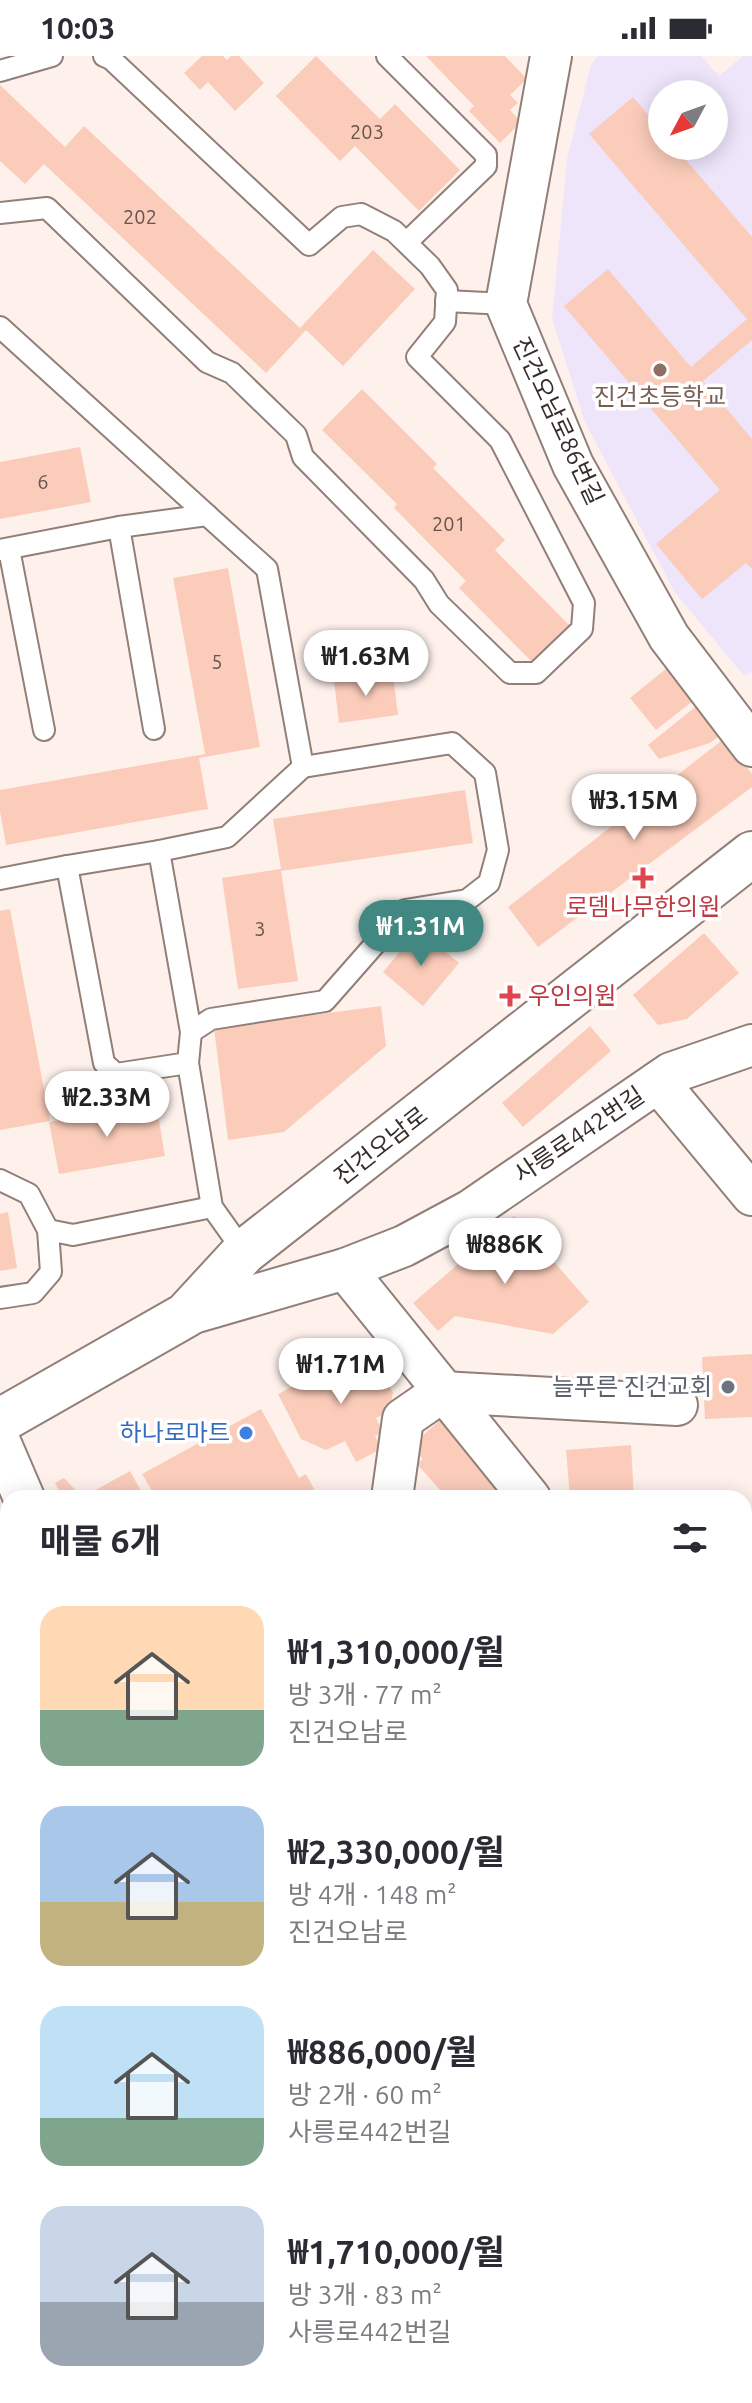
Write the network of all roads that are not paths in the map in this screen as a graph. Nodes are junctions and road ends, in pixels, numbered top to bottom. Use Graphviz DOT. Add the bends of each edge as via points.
graph roads {
  1 [pos="52,56"];
  2 [pos="104,56"];
  3 [pos="387,56"];
  4 [pos="551,56"];
  5 [pos="0,71"];
  6 [pos="0,213"];
  7 [pos="407,242"];
  8 [pos="446,301"];
  9 [pos="506,304"];
  10 [pos="0,327"];
  11 [pos="207,515"];
  12 [pos="119,527"];
  13 [pos="4,550"];
  14 [pos="154,729"];
  15 [pos="44,730"];
  16 [pos="752,746"];
  17 [pos="303,767"];
  18 [pos="159,851"];
  19 [pos="752,854"];
  20 [pos="67,866"];
  21 [pos="0,879"];
  22 [pos="191,1032"];
  23 [pos="752,1045"];
  24 [pos="188,1063"];
  25 [pos="658,1082"];
  26 [pos="0,1180"];
  27 [pos="752,1195"];
  28 [pos="212,1207"];
  29 [pos="48,1230"];
  30 [pos="244,1252"];
  31 [pos="345,1269"];
  32 [pos="0,1298"];
  33 [pos="186,1315"];
  34 [pos="442,1392"];
  35 [pos="677,1405"];
  36 [pos="0,1421"];
  37 [pos="0,1442"];
  38 [pos="21,1490"];
  39 [pos="393,1490"];
  40 [pos="523,1490"];
  1 -- 5 [label="lane"];
  2 -- 7 [label="lane" via="309,245 342,217 361,214"];
  3 -- 7 [label="lane" via="486,155 486,166"];
  4 -- 9 [label="street"];
  6 -- 8 [label="lane" via="47,208 207,362 232,373 296,435 303,457 510,673 536,673 582,629 584,603 500,440 417,357 445,322"];
  7 -- 8 [label="lane" via="447,290"];
  8 -- 9 [label="lane"];
  9 -- 16 [label="street, 진건오남로86번길" via="573,465 669,637"];
  10 -- 11 [label="lane"];
  11 -- 12 [label="lane"];
  11 -- 17 [label="lane" via="267,569"];
  12 -- 13 [label="lane"];
  12 -- 14 [label="lane"];
  13 -- 15 [label="lane"];
  17 -- 18 [label="lane" via="227,837"];
  17 -- 22 [label="lane" via="452,743 485,773 498,850 489,883 467,900 405,910 325,1001 211,1019"];
  18 -- 20 [label="lane"];
  18 -- 22 [label="lane"];
  19 -- 30 [label="street, 진건오남로"];
  20 -- 21 [label="lane"];
  20 -- 24 [label="lane" via="104,1063 116,1074"];
  22 -- 24 [label="lane"];
  23 -- 25 [label="street, 사릉로442번길"];
  24 -- 28 [label="lane"];
  25 -- 27 [label="street"];
  25 -- 31 [label="street, 사릉로442번길" via="471,1210 404,1246"];
  26 -- 29 [label="lane" via="29,1194"];
  28 -- 29 [label="lane" via="73,1235"];
  28 -- 30 [label="lane"];
  29 -- 32 [label="lane" via="51,1272 33,1293"];
  30 -- 33 [label="street, 진건오남로"];
  31 -- 33 [label="street, 사릉로442번길"];
  31 -- 34 [label="street"];
  33 -- 36 [label="street, 진건오남로"];
  34 -- 35 [label="street"];
  34 -- 39 [label="street" via="403,1419"];
  34 -- 40 [label="street"];
  37 -- 38 [label="street"];
}
